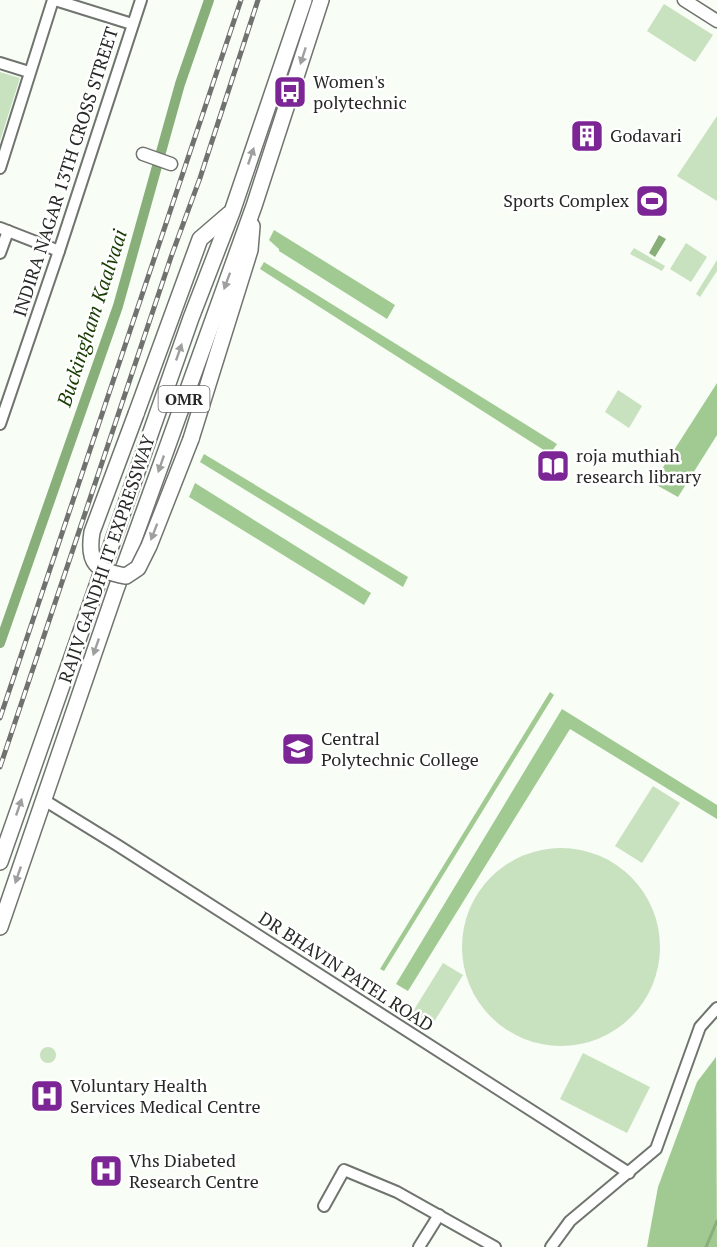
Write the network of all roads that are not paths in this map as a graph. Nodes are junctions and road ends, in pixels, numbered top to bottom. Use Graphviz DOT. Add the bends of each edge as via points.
graph roads {
  1 [pos="54,0"];
  2 [pos="141,0"];
  3 [pos="304,0"];
  4 [pos="321,0"];
  5 [pos="684,0"];
  6 [pos="717,21"];
  7 [pos="132,24"];
  8 [pos="0,63"];
  9 [pos="29,72"];
  10 [pos="2,154"];
  11 [pos="143,154"];
  12 [pos="171,164"];
  13 [pos="0,168"];
  14 [pos="254,206"];
  15 [pos="232,212"];
  16 [pos="4,229"];
  17 [pos="59,251"];
  18 [pos="0,253"];
  19 [pos="0,424"];
  20 [pos="44,800"];
  21 [pos="0,862"];
  22 [pos="0,927"];
  23 [pos="717,1008"];
  24 [pos="629,1173"];
  25 [pos="324,1206"];
  26 [pos="440,1215"];
  27 [pos="419,1247"];
  28 [pos="495,1247"];
  29 [pos="551,1247"];
  1 -- 7 [label="street"];
  1 -- 9 [label="street"];
  2 -- 7 [label="street, INDIRA NAGAR 13TH CROSS STREET"];
  15 -- 3 [label="main road, RAJIV GANDHI IT EXPRESSWAY / OMR, one-way"];
  4 -- 14 [label="main road, RAJIV GANDHI IT EXPRESSWAY / OMR, one-way"];
  5 -- 6 [label="street"];
  7 -- 17 [label="street, INDIRA NAGAR 13TH CROSS STREET"];
  8 -- 9 [label="street"];
  9 -- 10 [label="street"];
  10 -- 13 [label="street"];
  11 -- 12 [label="street"];
  14 -- 15 [label="main road, one-way, bridge" via="250,250 191,439 149,546 138,568 126,576 108,573 95,565 89,550 92,532 200,239"];
  14 -- 20 [label="main road, RAJIV GANDHI IT EXPRESSWAY / OMR, one-way"];
  21 -- 15 [label="main road, RAJIV GANDHI IT EXPRESSWAY / OMR, one-way"];
  16 -- 17 [label="street"];
  16 -- 18 [label="street"];
  17 -- 19 [label="street, INDIRA NAGAR 13TH CROSS STREET"];
  20 -- 22 [label="main road, RAJIV GANDHI IT EXPRESSWAY / OMR, one-way"];
  20 -- 24 [label="street, DR BHAVIN PATEL ROAD"];
  23 -- 24 [label="street" via="700,1027 656,1149"];
  24 -- 29 [label="street" via="570,1221"];
  25 -- 26 [label="street" via="344,1170"];
  26 -- 27 [label="street"];
  26 -- 28 [label="street"];
}
